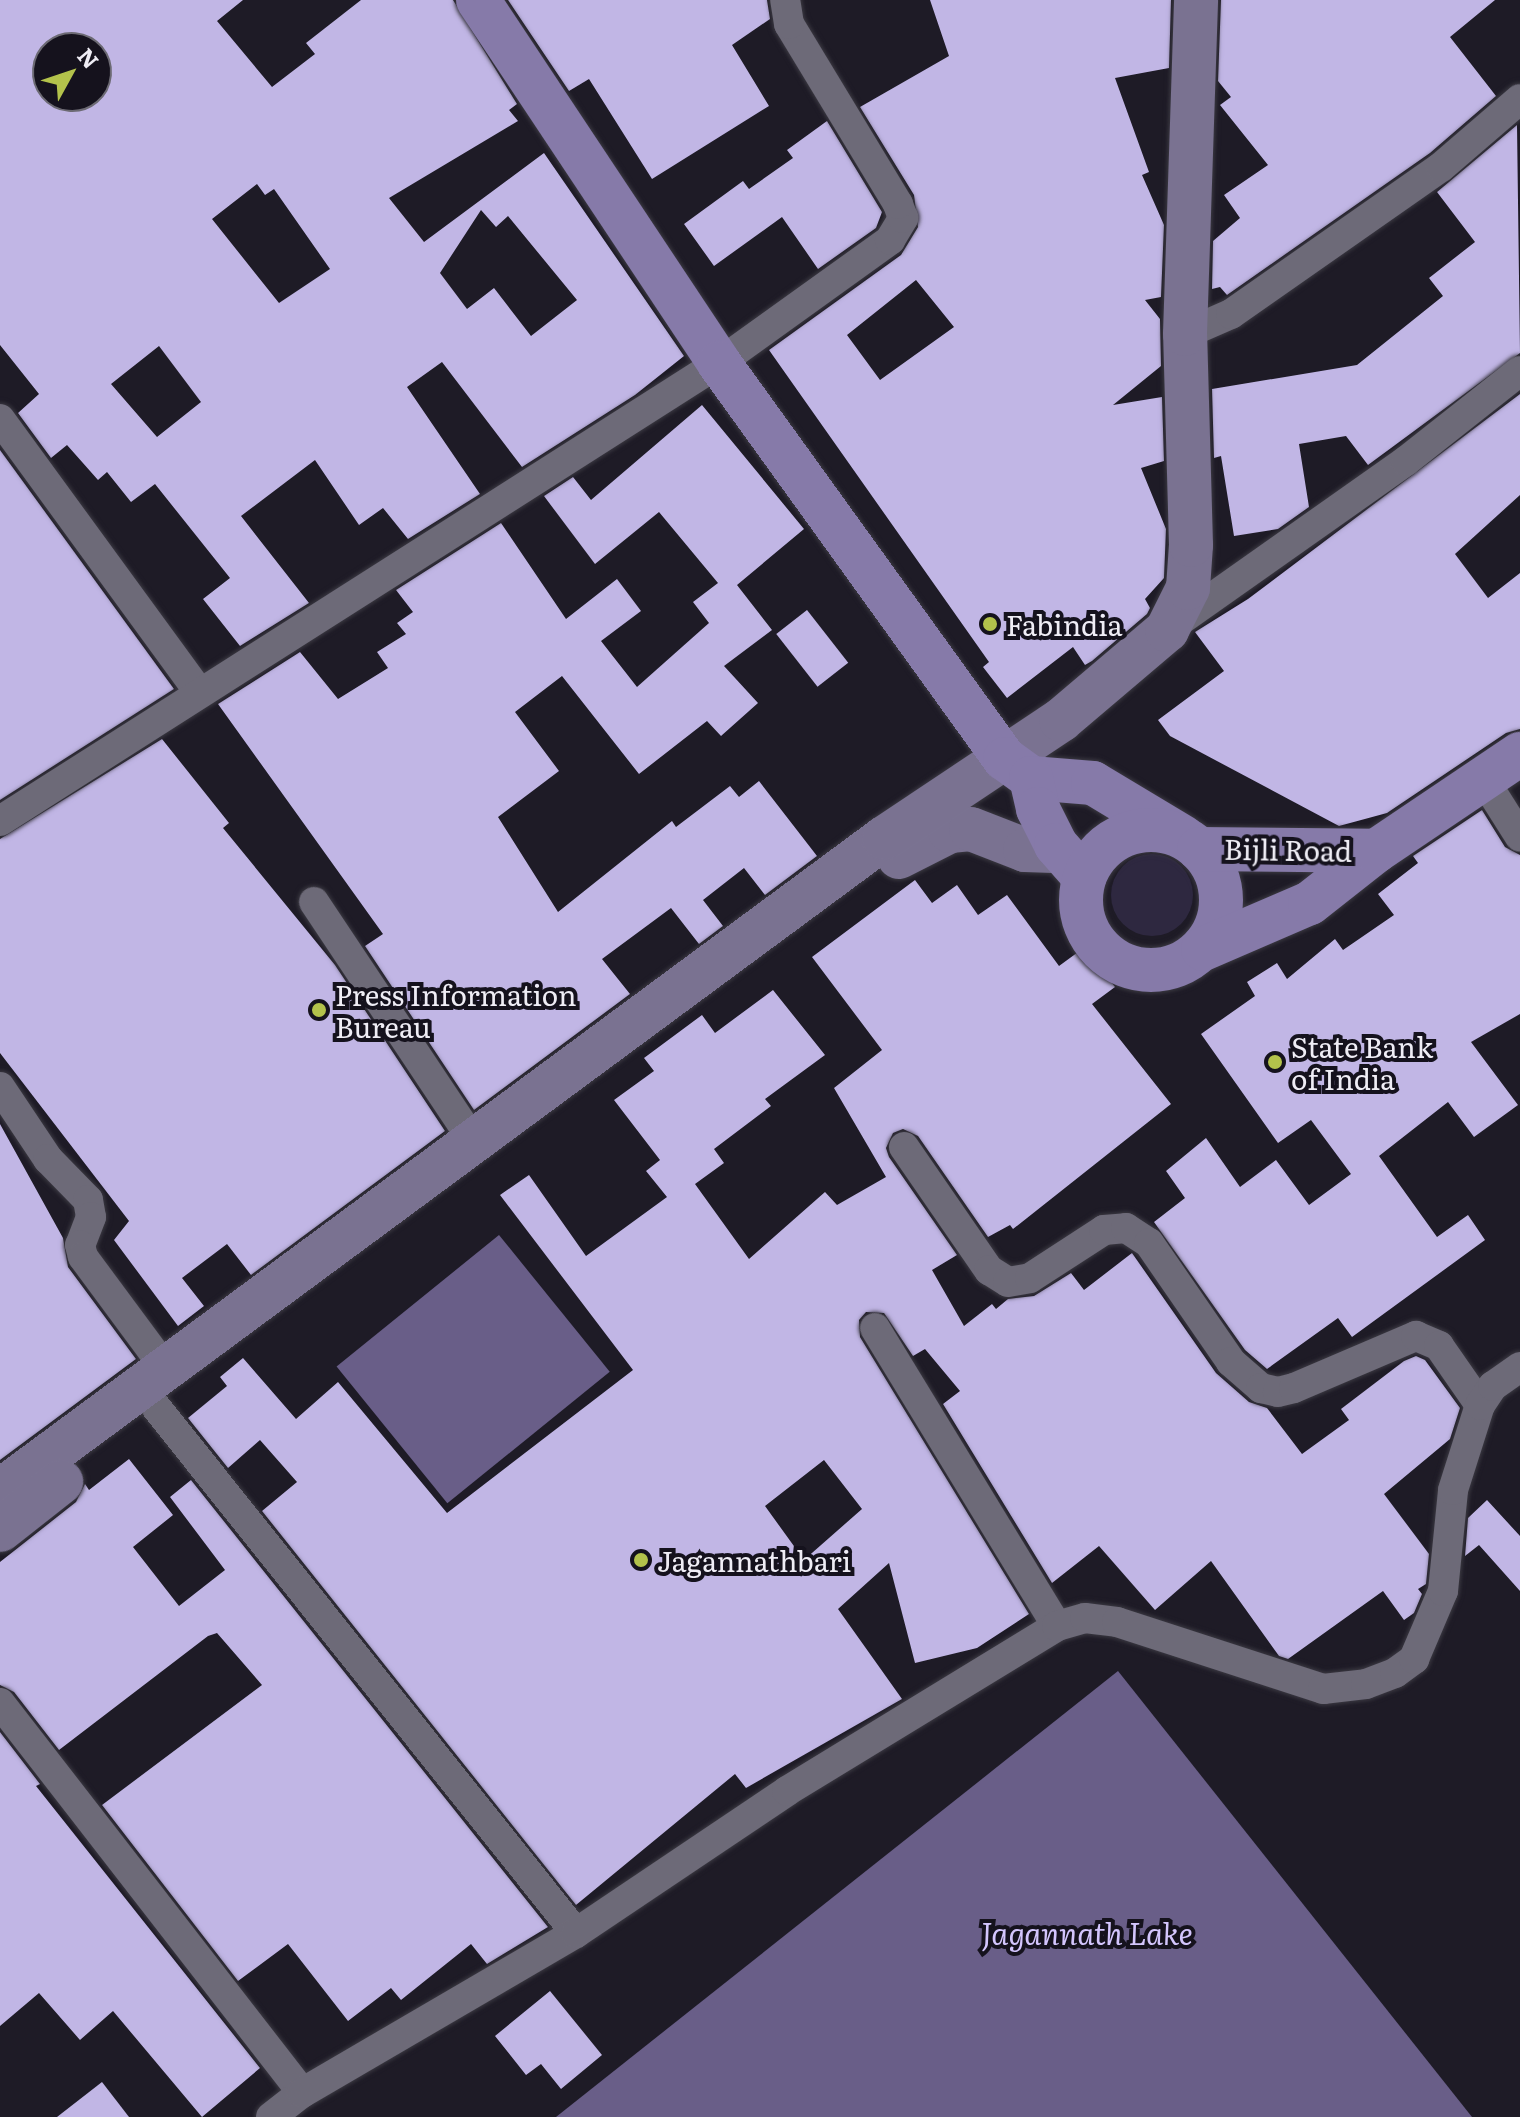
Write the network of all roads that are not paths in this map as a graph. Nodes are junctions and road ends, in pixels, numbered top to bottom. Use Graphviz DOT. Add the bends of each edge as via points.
graph roads {
  1 [pos="478,0"];
  2 [pos="785,0"];
  3 [pos="1196,0"];
  4 [pos="1520,99"];
  5 [pos="1185,334"];
  6 [pos="719,363"];
  7 [pos="1520,371"];
  8 [pos="0,419"];
  9 [pos="1167,630"];
  10 [pos="200,693"];
  11 [pos="1520,754"];
  12 [pos="1018,768"];
  13 [pos="1484,780"];
  14 [pos="0,821"];
  15 [pos="1520,837"];
  16 [pos="1191,843"];
  17 [pos="1376,851"];
  18 [pos="1073,864"];
  19 [pos="314,902"];
  20 [pos="1203,949"];
  21 [pos="0,1087"];
  22 [pos="475,1143"];
  23 [pos="904,1147"];
  24 [pos="875,1328"];
  25 [pos="1520,1367"];
  26 [pos="161,1388"];
  27 [pos="1480,1405"];
  28 [pos="0,1491"];
  29 [pos="0,1530"];
  30 [pos="1057,1626"];
  31 [pos="0,1703"];
  32 [pos="576,1933"];
  33 [pos="302,2093"];
  34 [pos="271,2117"];
  1 -- 6 [label="main road"];
  2 -- 6 [label="street" via="789,24 889,186 903,218 890,240"];
  3 -- 5 [label="street"];
  4 -- 5 [label="street" via="1441,167 1310,259 1231,314"];
  5 -- 9 [label="street" via="1191,545 1188,588"];
  6 -- 10 [label="street"];
  6 -- 12 [label="main road"];
  7 -- 9 [label="street" via="1406,461"];
  8 -- 10 [label="street"];
  9 -- 12 [label="street" via="1061,720"];
  10 -- 14 [label="street"];
  11 -- 13 [label="main road, Bijli Road"];
  12 -- 16 [label="main road" via="1093,783"];
  12 -- 18 [label="main road"];
  12 -- 22 [label="street" via="884,838"];
  13 -- 15 [label="street"];
  13 -- 17 [label="main road, Bijli Road"];
  16 -- 17 [label="main road, Bijli Road"];
  16 -- 18 [label="main road" via="1158,829 1132,831"];
  16 -- 20 [label="main road" via="1217,875 1222,901 1217,927"];
  17 -- 20 [label="main road, Bijli Road" via="1310,903"];
  18 -- 20 [label="main road" via="1089,936 1107,956 1130,968 1156,971 1181,964"];
  18 -- 26 [label="street" via="971,829 950,831 914,847"];
  19 -- 22 [label="street"];
  21 -- 26 [label="street" via="48,1159 88,1200 91,1217 80,1245 83,1257"];
  22 -- 26 [label="street"];
  23 -- 27 [label="street" via="989,1270 1008,1282 1030,1278 1104,1230 1126,1228 1149,1243 1231,1362 1261,1388 1294,1388 1416,1336 1439,1346"];
  24 -- 30 [label="street"];
  25 -- 27 [label="street" via="1493,1386"];
  26 -- 28 [label="street"];
  26 -- 29 [label="street"];
  26 -- 32 [label="street"];
  27 -- 30 [label="street" via="1453,1490 1443,1591 1414,1659 1395,1673 1366,1684 1323,1689 1117,1622 1085,1618"];
  30 -- 32 [label="street" via="787,1791"];
  31 -- 33 [label="street"];
  32 -- 33 [label="street"];
  33 -- 34 [label="street"];
}
